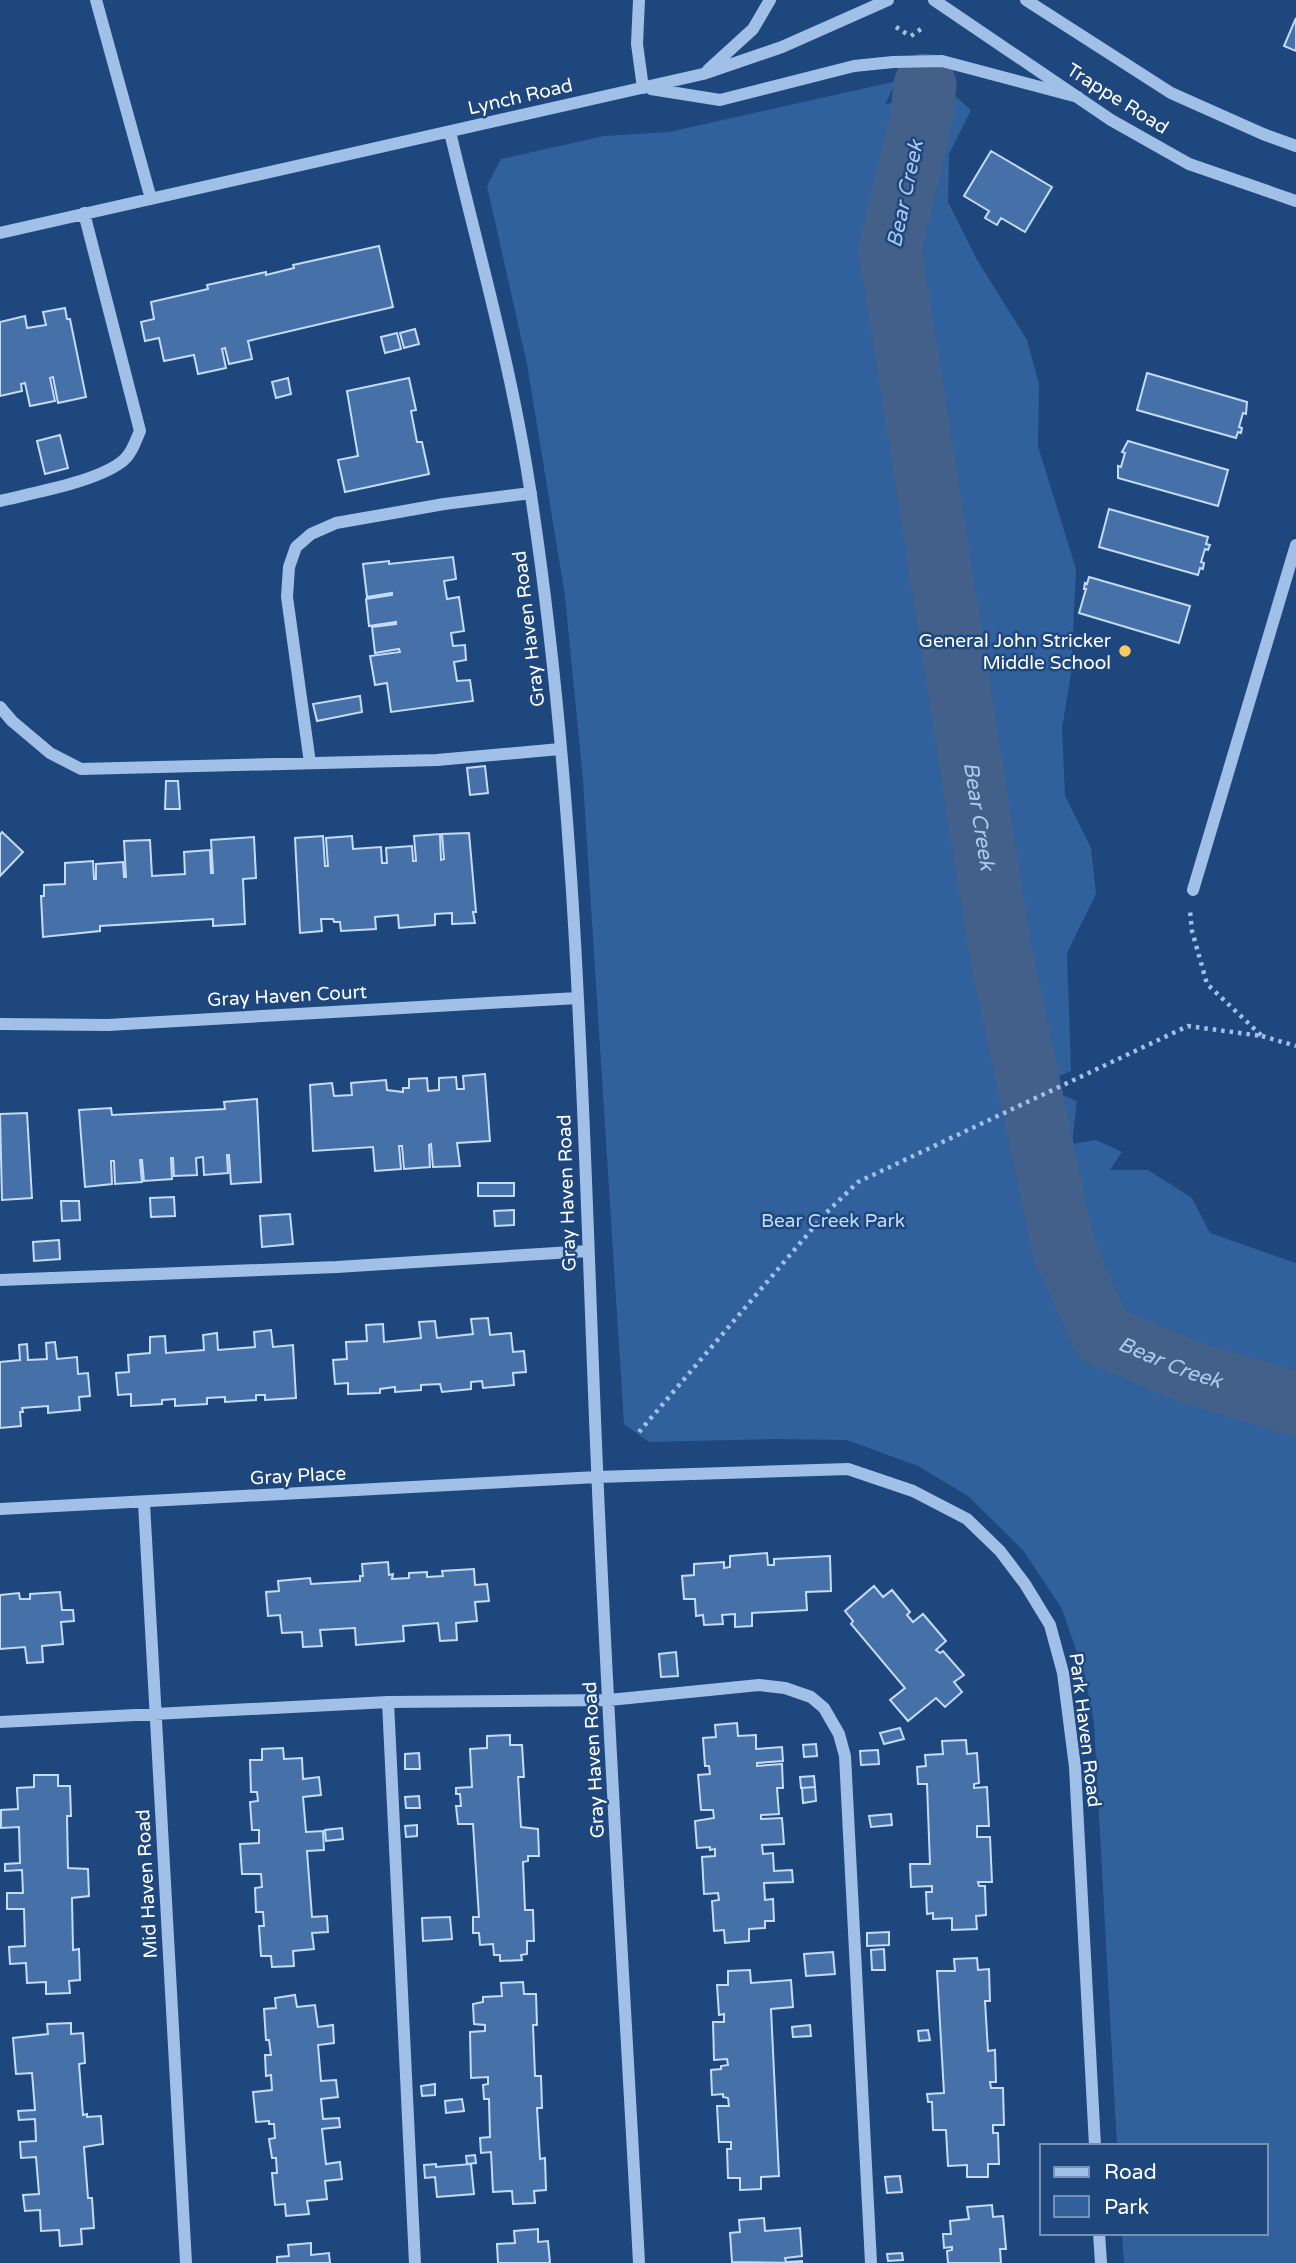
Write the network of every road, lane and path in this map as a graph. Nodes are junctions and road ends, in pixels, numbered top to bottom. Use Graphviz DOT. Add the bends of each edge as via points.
graph roads {
  1 [pos="96,0"];
  2 [pos="639,0"];
  3 [pos="770,0"];
  4 [pos="888,0"];
  5 [pos="934,0"];
  6 [pos="1027,0"];
  7 [pos="921,29"];
  8 [pos="911,36"];
  9 [pos="703,75"];
  10 [pos="643,88"];
  11 [pos="1078,97"];
  12 [pos="450,132"];
  13 [pos="1296,146"];
  14 [pos="151,199"];
  15 [pos="1296,201"];
  16 [pos="84,213"];
  17 [pos="0,233"];
  18 [pos="531,493"];
  19 [pos="0,501"];
  20 [pos="1296,545"];
  21 [pos="0,707"];
  22 [pos="560,749"];
  23 [pos="310,763"];
  24 [pos="1193,890"];
  25 [pos="577,998"];
  26 [pos="0,1024"];
  27 [pos="1262,1036"];
  28 [pos="1296,1046"];
  29 [pos="588,1251"];
  30 [pos="0,1280"];
  31 [pos="639,1432"];
  32 [pos="597,1477"];
  33 [pos="144,1503"];
  34 [pos="0,1509"];
  35 [pos="609,1700"];
  36 [pos="388,1702"];
  37 [pos="157,1714"];
  38 [pos="0,1722"];
  39 [pos="1095,2144"];
  40 [pos="1099,2235"];
  41 [pos="186,2263"];
  42 [pos="415,2263"];
  43 [pos="639,2263"];
  44 [pos="871,2263"];
  45 [pos="1101,2263"];
  1 -- 14 [label="street"];
  2 -- 10 [label="street" via="637,44"];
  3 -- 9 [label="street" via="754,29"];
  4 -- 9 [label="street, Lynch Road" via="782,47"];
  5 -- 11 [label="street, Trappe Road"];
  6 -- 13 [label="street, Trappe Road" via="1171,93"];
  7 -- 8 [label="path"];
  9 -- 10 [label="street, Lynch Road"];
  10 -- 11 [label="street" via="720,100 854,66 942,61"];
  10 -- 12 [label="street, Lynch Road"];
  11 -- 15 [label="street, Trappe Road" via="1189,163"];
  12 -- 14 [label="street, Lynch Road"];
  12 -- 18 [label="street, Gray Haven Road" via="511,386"];
  14 -- 16 [label="street, Lynch Road"];
  16 -- 17 [label="street, Lynch Road"];
  16 -- 19 [label="street" via="139,431 121,463 83,480"];
  18 -- 22 [label="street, Gray Haven Road"];
  18 -- 23 [label="street" via="336,523 296,547 287,597"];
  20 -- 24 [label="street"];
  21 -- 23 [label="street" via="50,753 81,769"];
  22 -- 23 [label="street" via="437,760"];
  22 -- 25 [label="street, Gray Haven Road"];
  24 -- 27 [label="path" via="1192,931 1206,984"];
  25 -- 26 [label="street, Gray Haven Court" via="108,1025"];
  25 -- 29 [label="street, Gray Haven Road"];
  27 -- 28 [label="path"];
  27 -- 31 [label="path" via="1188,1026 858,1182 825,1213"];
  29 -- 30 [label="street" via="281,1270"];
  29 -- 32 [label="street, Gray Haven Road"];
  32 -- 33 [label="street, Gray Place"];
  32 -- 35 [label="street, Gray Haven Road"];
  32 -- 39 [label="street, Park Haven Road" via="848,1469 913,1492 967,1519 1025,1584 1049,1625 1063,1673 1075,1767"];
  33 -- 34 [label="street, Gray Place"];
  33 -- 37 [label="street, Mid Haven Road"];
  35 -- 36 [label="street"];
  35 -- 43 [label="street, Gray Haven Road"];
  35 -- 44 [label="street" via="759,1685 785,1688 818,1702 839,1734 845,1756"];
  36 -- 37 [label="street"];
  36 -- 42 [label="street"];
  37 -- 38 [label="street"];
  37 -- 41 [label="street, Mid Haven Road"];
  40 -- 45 [label="street"];
}
